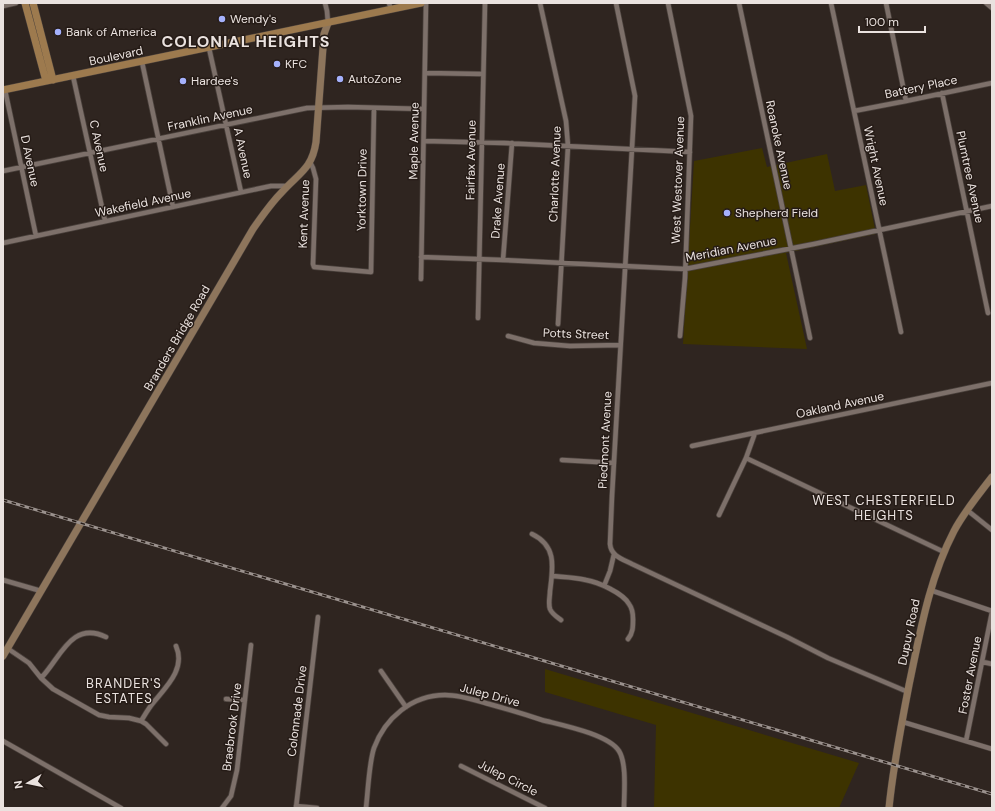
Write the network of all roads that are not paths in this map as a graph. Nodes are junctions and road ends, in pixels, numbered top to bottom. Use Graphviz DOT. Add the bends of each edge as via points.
graph roads {
  1 [pos="16,3"];
  2 [pos="24,3"];
  3 [pos="33,3"];
  4 [pos="324,3"];
  5 [pos="421,3"];
  6 [pos="426,3"];
  7 [pos="484,3"];
  8 [pos="540,3"];
  9 [pos="616,3"];
  10 [pos="668,3"];
  11 [pos="739,3"];
  12 [pos="831,3"];
  13 [pos="886,3"];
  14 [pos="986,3"];
  15 [pos="3,6"];
  16 [pos="390,6"];
  17 [pos="992,8"];
  18 [pos="328,23"];
  19 [pos="209,48"];
  20 [pos="142,62"];
  21 [pos="425,73"];
  22 [pos="483,74"];
  23 [pos="73,76"];
  24 [pos="50,80"];
  25 [pos="992,83"];
  26 [pos="4,90"];
  27 [pos="942,93"];
  28 [pos="906,101"];
  29 [pos="319,107"];
  30 [pos="374,108"];
  31 [pos="424,109"];
  32 [pos="854,110"];
  33 [pos="227,124"];
  34 [pos="158,138"];
  35 [pos="424,141"];
  36 [pos="482,142"];
  37 [pos="512,143"];
  38 [pos="568,146"];
  39 [pos="633,149"];
  40 [pos="690,152"];
  41 [pos="90,153"];
  42 [pos="310,162"];
  43 [pos="21,167"];
  44 [pos="3,171"];
  45 [pos="287,186"];
  46 [pos="241,192"];
  47 [pos="992,206"];
  48 [pos="173,207"];
  49 [pos="967,211"];
  50 [pos="105,221"];
  51 [pos="879,230"];
  52 [pos="36,236"];
  53 [pos="3,243"];
  54 [pos="791,248"];
  55 [pos="421,258"];
  56 [pos="480,259"];
  57 [pos="503,260"];
  58 [pos="561,263"];
  59 [pos="626,266"];
  60 [pos="314,267"];
  61 [pos="685,269"];
  62 [pos="421,279"];
  63 [pos="988,313"];
  64 [pos="478,318"];
  65 [pos="558,324"];
  66 [pos="901,332"];
  67 [pos="508,336"];
  68 [pos="680,336"];
  69 [pos="810,338"];
  70 [pos="620,345"];
  71 [pos="992,383"];
  72 [pos="755,433"];
  73 [pos="692,446"];
  74 [pos="746,458"];
  75 [pos="562,460"];
  76 [pos="614,464"];
  77 [pos="992,477"];
  78 [pos="967,510"];
  79 [pos="719,515"];
  80 [pos="992,530"];
  81 [pos="532,534"];
  82 [pos="944,552"];
  83 [pos="614,554"];
  84 [pos="552,576"];
  85 [pos="3,580"];
  86 [pos="604,586"];
  87 [pos="930,590"];
  88 [pos="41,591"];
  89 [pos="992,612"];
  90 [pos="318,617"];
  91 [pos="561,620"];
  92 [pos="106,638"];
  93 [pos="628,640"];
  94 [pos="251,645"];
  95 [pos="176,646"];
  96 [pos="7,648"];
  97 [pos="3,656"];
  98 [pos="982,662"];
  99 [pos="992,664"];
  100 [pos="381,671"];
  101 [pos="40,678"];
  102 [pos="908,692"];
  103 [pos="226,699"];
  104 [pos="245,700"];
  105 [pos="406,707"];
  106 [pos="141,721"];
  107 [pos="902,722"];
  108 [pos="3,741"];
  109 [pos="966,741"];
  110 [pos="166,744"];
  111 [pos="992,749"];
  112 [pos="462,766"];
  113 [pos="296,807"];
  114 [pos="121,808"];
  115 [pos="222,808"];
  116 [pos="317,808"];
  117 [pos="366,808"];
  118 [pos="545,808"];
  119 [pos="624,808"];
  120 [pos="890,808"];
  1 -- 15 [label="street"];
  2 -- 24 [label="main road"];
  3 -- 24 [label="main road"];
  4 -- 18 [label="street"];
  5 -- 16 [label="main road, Boulevard"];
  6 -- 21 [label="street, Maple Avenue"];
  7 -- 22 [label="street, Fairfax Avenue"];
  8 -- 38 [label="street, Charlotte Avenue" via="566,121"];
  9 -- 39 [label="street, Piedmont Avenue" via="635,96"];
  10 -- 40 [label="street, West Westover Avenue" via="690,110"];
  11 -- 54 [label="street, Roanoke Avenue"];
  12 -- 32 [label="street, Wright Avenue"];
  13 -- 28 [label="street"];
  14 -- 17 [label="street"];
  16 -- 18 [label="main road, Boulevard"];
  18 -- 19 [label="main road, Boulevard"];
  18 -- 29 [label="street, Branders Bridge Road" via="324,34"];
  19 -- 20 [label="main road, Boulevard"];
  19 -- 33 [label="street, A Avenue"];
  20 -- 23 [label="main road, Boulevard"];
  20 -- 34 [label="street"];
  21 -- 22 [label="street"];
  21 -- 31 [label="street, Maple Avenue"];
  22 -- 36 [label="street, Fairfax Avenue"];
  23 -- 24 [label="main road, Boulevard"];
  23 -- 41 [label="street, C Avenue"];
  24 -- 26 [label="main road, Boulevard"];
  25 -- 27 [label="street, Battery Place"];
  26 -- 43 [label="street, D Avenue"];
  27 -- 28 [label="street, Battery Place"];
  27 -- 49 [label="street, Plumtree Avenue"];
  28 -- 32 [label="street, Battery Place"];
  29 -- 30 [label="street, Franklin Avenue"];
  29 -- 33 [label="street, Franklin Avenue"];
  29 -- 42 [label="street, Branders Bridge Road" via="314,155"];
  30 -- 31 [label="street, Franklin Avenue"];
  30 -- 60 [label="street, Yorktown Drive" via="371,272"];
  31 -- 35 [label="street, Maple Avenue"];
  32 -- 51 [label="street, Wright Avenue"];
  33 -- 34 [label="street, Franklin Avenue"];
  33 -- 46 [label="street, A Avenue"];
  34 -- 41 [label="street, Franklin Avenue"];
  34 -- 48 [label="street"];
  35 -- 36 [label="street"];
  35 -- 55 [label="street, Maple Avenue"];
  36 -- 37 [label="street"];
  36 -- 56 [label="street, Fairfax Avenue"];
  37 -- 38 [label="street"];
  37 -- 57 [label="street, Drake Avenue"];
  38 -- 39 [label="street"];
  38 -- 58 [label="street, Charlotte Avenue"];
  39 -- 40 [label="street"];
  39 -- 59 [label="street, Piedmont Avenue"];
  40 -- 61 [label="street, West Westover Avenue"];
  41 -- 43 [label="street, Franklin Avenue"];
  41 -- 50 [label="street, C Avenue"];
  42 -- 45 [label="street, Branders Bridge Road"];
  42 -- 60 [label="street, Kent Avenue" via="316,179 312,264"];
  43 -- 44 [label="street, Franklin Avenue"];
  43 -- 52 [label="street, D Avenue"];
  45 -- 46 [label="street, Wakefield Avenue" via="276,185"];
  45 -- 88 [label="street, Branders Bridge Road" via="262,216 218,288"];
  46 -- 48 [label="street, Wakefield Avenue"];
  47 -- 49 [label="street, Meridian Avenue"];
  48 -- 50 [label="street, Wakefield Avenue"];
  49 -- 51 [label="street, Meridian Avenue"];
  49 -- 63 [label="street, Plumtree Avenue"];
  50 -- 52 [label="street, Wakefield Avenue"];
  51 -- 54 [label="street, Meridian Avenue"];
  51 -- 66 [label="street, Wright Avenue"];
  52 -- 53 [label="street, Wakefield Avenue"];
  54 -- 61 [label="street, Meridian Avenue"];
  54 -- 69 [label="street, Roanoke Avenue"];
  55 -- 56 [label="street, Meridian Avenue"];
  55 -- 62 [label="street, Maple Avenue"];
  56 -- 57 [label="street, Meridian Avenue"];
  56 -- 64 [label="street, Fairfax Avenue"];
  57 -- 58 [label="street, Meridian Avenue"];
  58 -- 59 [label="street, Meridian Avenue"];
  58 -- 65 [label="street, Charlotte Avenue"];
  59 -- 61 [label="street, Meridian Avenue"];
  59 -- 70 [label="street, Piedmont Avenue"];
  61 -- 68 [label="street, West Westover Avenue"];
  67 -- 70 [label="street, Potts Street" via="570,346"];
  70 -- 76 [label="street, Piedmont Avenue"];
  71 -- 72 [label="street, Oakland Avenue"];
  72 -- 73 [label="street, Oakland Avenue"];
  72 -- 74 [label="street"];
  74 -- 79 [label="street"];
  74 -- 82 [label="street"];
  75 -- 76 [label="street"];
  76 -- 83 [label="street, Piedmont Avenue" via="610,544"];
  77 -- 78 [label="street, Dupuy Road"];
  78 -- 80 [label="street"];
  78 -- 82 [label="street, Dupuy Road"];
  81 -- 84 [label="street" via="549,549"];
  82 -- 87 [label="street, Dupuy Road"];
  83 -- 86 [label="street"];
  83 -- 102 [label="street" via="828,658"];
  84 -- 86 [label="street" via="585,579"];
  84 -- 91 [label="street" via="549,604 553,614"];
  85 -- 88 [label="street"];
  86 -- 93 [label="street" via="622,596 631,606 633,631"];
  87 -- 89 [label="street"];
  87 -- 102 [label="street, Dupuy Road"];
  88 -- 96 [label="street, Branders Bridge Road"];
  89 -- 98 [label="street, Foster Avenue"];
  90 -- 113 [label="street, Colonnade Drive"];
  92 -- 101 [label="street" via="90,633 73,638"];
  94 -- 104 [label="street, Braebrook Drive"];
  95 -- 106 [label="street" via="180,658 178,667"];
  96 -- 97 [label="street, Branders Bridge Road"];
  96 -- 101 [label="street" via="29,663"];
  98 -- 99 [label="street"];
  98 -- 109 [label="street, Foster Avenue"];
  100 -- 105 [label="street"];
  101 -- 106 [label="street" via="53,689 99,714"];
  102 -- 107 [label="street, Dupuy Road"];
  103 -- 104 [label="street"];
  104 -- 115 [label="street, Braebrook Drive" via="234,786 231,796"];
  105 -- 117 [label="street, Julep Drive" via="389,722 374,749"];
  105 -- 119 [label="street, Julep Drive" via="429,697 457,696 602,738 613,745 622,759"];
  106 -- 110 [label="street"];
  107 -- 109 [label="street"];
  107 -- 120 [label="street, Dupuy Road"];
  108 -- 114 [label="street"];
  109 -- 111 [label="street"];
  112 -- 118 [label="street, Julep Circle"];
  113 -- 116 [label="street"];
}
